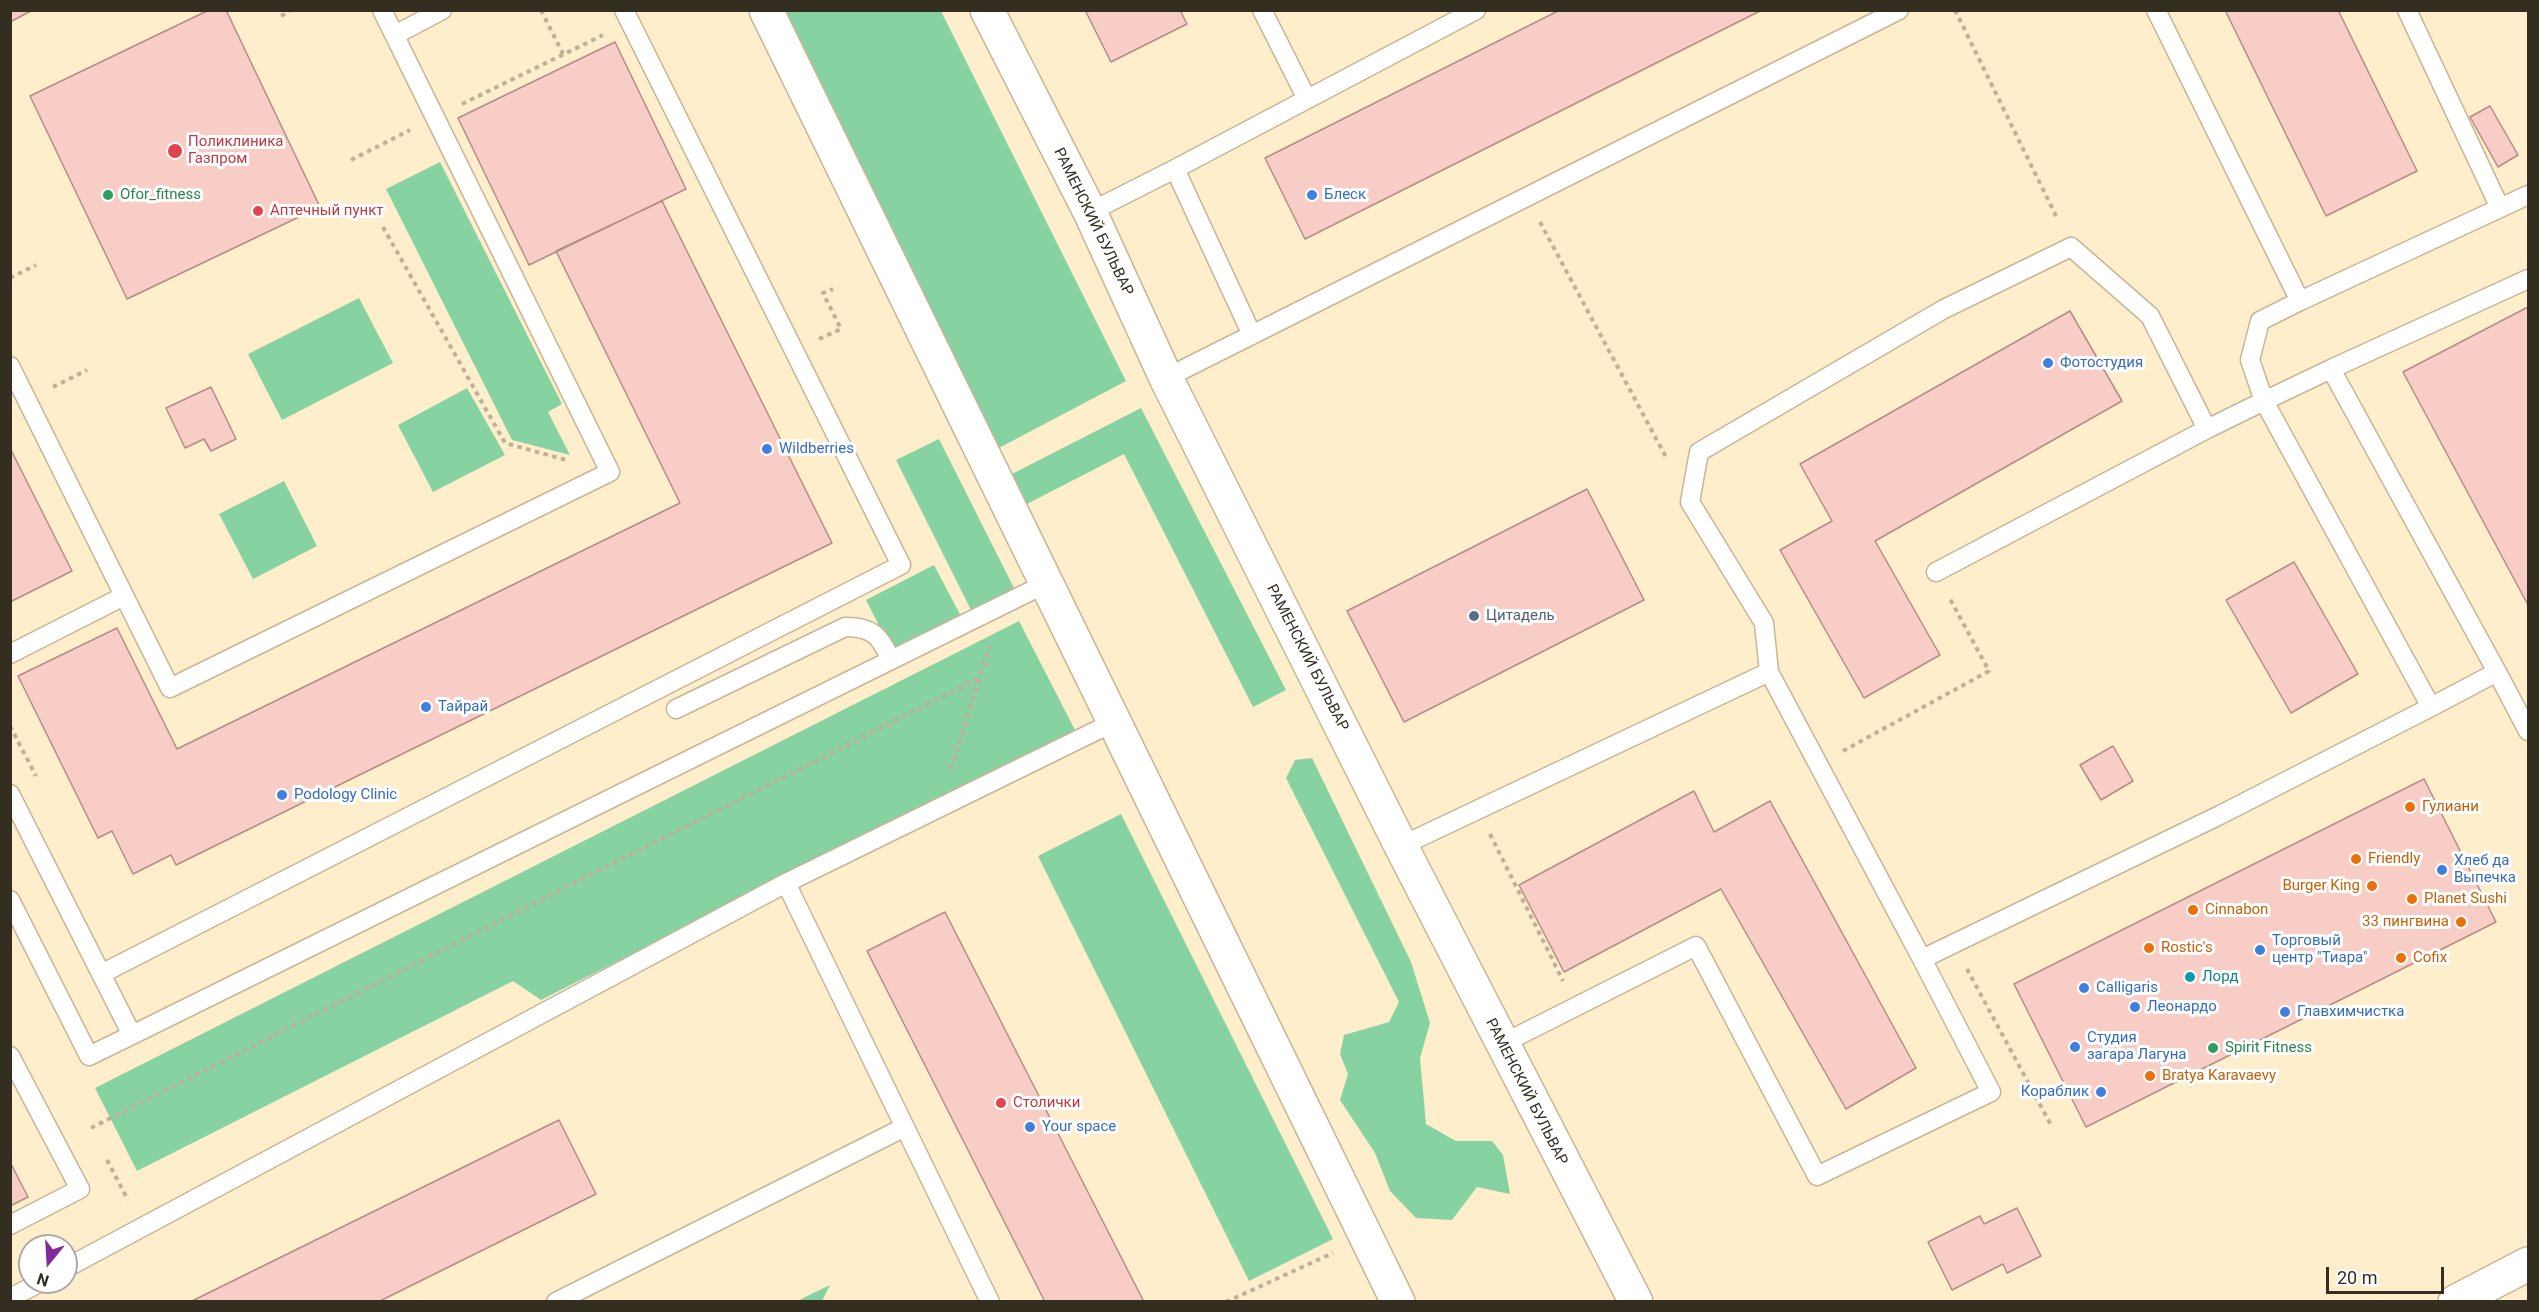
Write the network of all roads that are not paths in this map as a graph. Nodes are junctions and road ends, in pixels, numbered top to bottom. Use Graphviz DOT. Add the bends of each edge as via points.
graph roads {
  1 [pos="382,10"];
  2 [pos="442,10"];
  3 [pos="766,10"];
  4 [pos="987,10"];
  5 [pos="1262,10"];
  6 [pos="1476,10"];
  7 [pos="1899,10"];
  8 [pos="2156,10"];
  9 [pos="2407,10"];
  10 [pos="627,16"];
  11 [pos="394,35"];
  12 [pos="1307,99"];
  13 [pos="1175,169"];
  14 [pos="2529,195"];
  15 [pos="2500,208"];
  16 [pos="1090,212"];
  17 [pos="2529,279"];
  18 [pos="2300,301"];
  19 [pos="1252,335"];
  20 [pos="10,366"];
  21 [pos="2331,369"];
  22 [pos="1166,378"];
  23 [pos="2264,401"];
  24 [pos="2207,429"];
  25 [pos="1936,572"];
  26 [pos="1047,584"];
  27 [pos="124,596"];
  28 [pos="10,654"];
  29 [pos="891,660"];
  30 [pos="1769,672"];
  31 [pos="2497,672"];
  32 [pos="2523,706"];
  33 [pos="2431,707"];
  34 [pos="676,709"];
  35 [pos="1114,722"];
  36 [pos="2529,731"];
  37 [pos="10,794"];
  38 [pos="1401,846"];
  39 [pos="786,883"];
  40 [pos="10,900"];
  41 [pos="1922,959"];
  42 [pos="101,974"];
  43 [pos="132,1035"];
  44 [pos="1502,1044"];
  45 [pos="10,1056"];
  46 [pos="905,1127"];
  47 [pos="10,1225"];
  48 [pos="78,1262"];
  49 [pos="2529,1264"];
  50 [pos="1629,1295"];
  51 [pos="556,1302"];
  52 [pos="990,1302"];
  53 [pos="1398,1302"];
  54 [pos="2456,1302"];
  1 -- 11 [label="lane"];
  2 -- 11 [label="lane"];
  3 -- 26 [label="street"];
  4 -- 16 [label="street, РАМЕНСКИЙ БУЛЬВАР"];
  5 -- 12 [label="lane"];
  6 -- 12 [label="lane"];
  7 -- 19 [label="lane"];
  8 -- 18 [label="lane"];
  9 -- 15 [label="lane"];
  10 -- 42 [label="lane" via="901,565"];
  11 -- 27 [label="lane" via="610,471 170,688"];
  12 -- 13 [label="lane"];
  13 -- 16 [label="lane"];
  13 -- 19 [label="lane"];
  14 -- 15 [label="lane"];
  15 -- 18 [label="lane"];
  16 -- 22 [label="street, РАМЕНСКИЙ БУЛЬВАР"];
  17 -- 21 [label="lane"];
  18 -- 23 [label="lane" via="2260,321 2250,360"];
  19 -- 22 [label="lane"];
  20 -- 27 [label="lane"];
  21 -- 23 [label="lane"];
  21 -- 31 [label="lane"];
  22 -- 38 [label="street, РАМЕНСКИЙ БУЛЬВАР"];
  23 -- 24 [label="lane"];
  23 -- 33 [label="lane"];
  24 -- 25 [label="lane"];
  24 -- 30 [label="lane" via="2150,316 2071,247 1944,309 1699,452 1690,502 1764,623"];
  26 -- 29 [label="lane"];
  26 -- 35 [label="street"];
  27 -- 28 [label="lane"];
  29 -- 34 [label="lane" via="874,634 861,627 845,627"];
  29 -- 43 [label="lane"];
  30 -- 38 [label="lane"];
  30 -- 41 [label="lane"];
  31 -- 32 [label="lane"];
  31 -- 33 [label="lane"];
  32 -- 36 [label="lane"];
  33 -- 41 [label="lane" via="2220,815"];
  35 -- 39 [label="lane"];
  35 -- 53 [label="street"];
  37 -- 42 [label="lane"];
  38 -- 44 [label="street, РАМЕНСКИЙ БУЛЬВАР"];
  39 -- 46 [label="lane"];
  39 -- 48 [label="lane"];
  40 -- 43 [label="lane" via="89,1056"];
  41 -- 44 [label="lane" via="1992,1092 1818,1176 1696,946"];
  42 -- 43 [label="lane"];
  44 -- 50 [label="street, РАМЕНСКИЙ БУЛЬВАР"];
  45 -- 47 [label="lane" via="80,1189"];
  46 -- 51 [label="lane"];
  46 -- 52 [label="lane"];
  49 -- 54 [label="street"];
}
